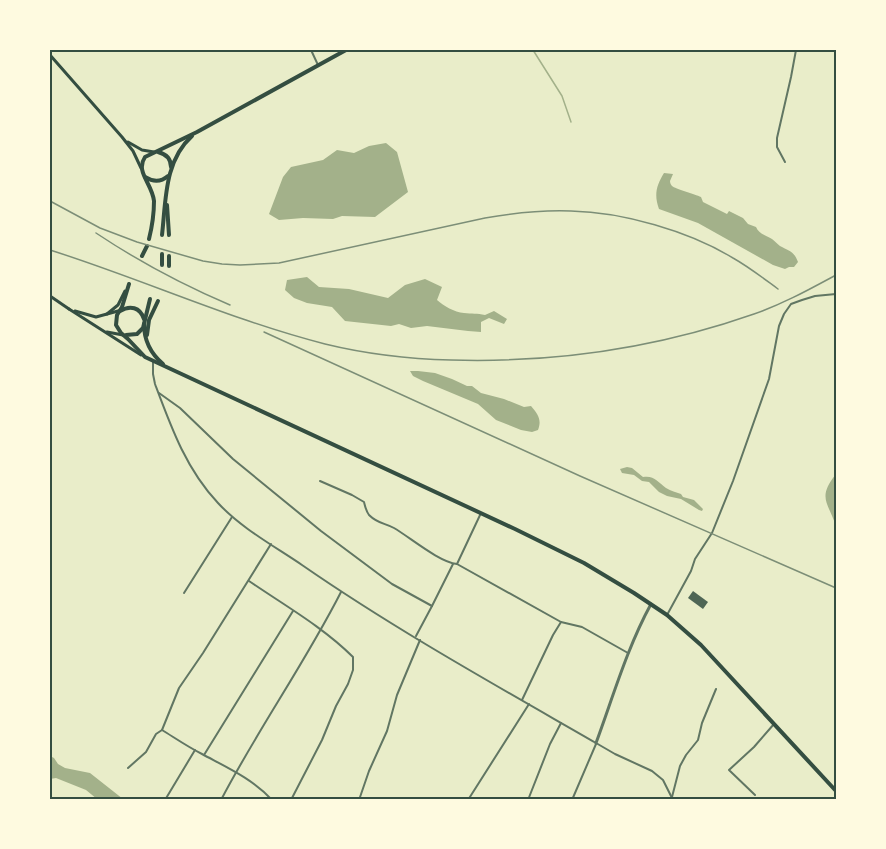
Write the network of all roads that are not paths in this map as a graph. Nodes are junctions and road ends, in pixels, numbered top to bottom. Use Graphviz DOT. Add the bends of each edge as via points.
graph roads {
  1 [pos="311,50"];
  2 [pos="346,50"];
  3 [pos="796,50"];
  4 [pos="50,55"];
  5 [pos="318,65"];
  6 [pos="197,132"];
  7 [pos="122,136"];
  8 [pos="154,152"];
  9 [pos="784,162"];
  10 [pos="171,170"];
  11 [pos="142,172"];
  12 [pos="166,196"];
  13 [pos="162,235"];
  14 [pos="169,236"];
  15 [pos="149,239"];
  16 [pos="147,246"];
  17 [pos="162,254"];
  18 [pos="142,256"];
  19 [pos="169,256"];
  20 [pos="162,265"];
  21 [pos="169,266"];
  22 [pos="129,284"];
  23 [pos="837,294"];
  24 [pos="50,296"];
  25 [pos="150,299"];
  26 [pos="158,301"];
  27 [pos="69,309"];
  28 [pos="120,311"];
  29 [pos="105,315"];
  30 [pos="144,322"];
  31 [pos="102,330"];
  32 [pos="124,335"];
  33 [pos="147,344"];
  34 [pos="145,357"];
  35 [pos="153,362"];
  36 [pos="171,370"];
  37 [pos="159,393"];
  38 [pos="321,481"];
  39 [pos="481,513"];
  40 [pos="232,517"];
  41 [pos="271,544"];
  42 [pos="455,564"];
  43 [pos="249,581"];
  44 [pos="341,592"];
  45 [pos="184,593"];
  46 [pos="651,604"];
  47 [pos="432,606"];
  48 [pos="293,611"];
  49 [pos="667,615"];
  50 [pos="561,622"];
  51 [pos="321,629"];
  52 [pos="415,637"];
  53 [pos="420,640"];
  54 [pos="628,653"];
  55 [pos="716,689"];
  56 [pos="522,700"];
  57 [pos="529,704"];
  58 [pos="561,723"];
  59 [pos="774,724"];
  60 [pos="162,730"];
  61 [pos="596,744"];
  62 [pos="195,750"];
  63 [pos="204,755"];
  64 [pos="128,768"];
  65 [pos="235,772"];
  66 [pos="837,791"];
  67 [pos="755,795"];
  68 [pos="672,799"];
  69 [pos="165,800"];
  70 [pos="221,800"];
  71 [pos="272,800"];
  72 [pos="291,800"];
  73 [pos="358,800"];
  74 [pos="468,800"];
  75 [pos="528,800"];
  76 [pos="572,800"];
  1 -- 5 [label="street"];
  2 -- 5 [label="main road"];
  3 -- 9 [label="street" via="777,138"];
  4 -- 7 [label="main road"];
  5 -- 6 [label="main road"];
  6 -- 8 [label="main road"];
  6 -- 10 [label="main road" via="181,148"];
  7 -- 8 [label="main road" via="139,148"];
  7 -- 11 [label="main road"];
  8 -- 10 [label="main road" via="166,155"];
  8 -- 11 [label="main road" via="142,160"];
  10 -- 11 [label="main road" via="165,179 157,181"];
  10 -- 12 [label="main road"];
  11 -- 15 [label="main road" via="154,202"];
  12 -- 13 [label="main road"];
  12 -- 14 [label="main road"];
  16 -- 18 [label="main road"];
  17 -- 20 [label="main road"];
  19 -- 21 [label="main road"];
  22 -- 28 [label="main road"];
  22 -- 29 [label="main road" via="118,304"];
  23 -- 49 [label="street" via="815,296 788,308 779,326 769,379 733,481 712,532"];
  24 -- 27 [label="main road"];
  25 -- 30 [label="main road"];
  26 -- 33 [label="main road" via="147,328"];
  27 -- 29 [label="main road" via="91,316"];
  27 -- 31 [label="main road"];
  28 -- 29 [label="main road"];
  28 -- 30 [label="main road" via="136,308 143,314"];
  28 -- 32 [label="main road" via="116,325"];
  30 -- 32 [label="main road" via="137,334"];
  30 -- 33 [label="main road"];
  31 -- 32 [label="main road"];
  31 -- 34 [label="main road"];
  32 -- 34 [label="main road"];
  33 -- 36 [label="main road"];
  34 -- 35 [label="main road"];
  35 -- 36 [label="main road"];
  35 -- 37 [label="street"];
  36 -- 39 [label="main road"];
  37 -- 40 [label="street" via="176,439 194,472"];
  37 -- 47 [label="street" via="321,531 392,584"];
  38 -- 42 [label="street" via="364,502 367,513 379,523 391,526"];
  39 -- 42 [label="street"];
  39 -- 46 [label="main road" via="584,563"];
  40 -- 41 [label="street"];
  40 -- 45 [label="street"];
  41 -- 43 [label="street"];
  41 -- 44 [label="street"];
  42 -- 47 [label="street"];
  42 -- 50 [label="street"];
  43 -- 48 [label="street"];
  43 -- 60 [label="street" via="179,688"];
  44 -- 51 [label="street"];
  44 -- 52 [label="street"];
  46 -- 49 [label="main road"];
  46 -- 54 [label="street"];
  47 -- 52 [label="street"];
  48 -- 51 [label="street"];
  48 -- 63 [label="street"];
  49 -- 59 [label="main road" via="701,645"];
  50 -- 54 [label="street" via="582,627"];
  50 -- 56 [label="street"];
  51 -- 65 [label="street"];
  51 -- 72 [label="street" via="353,657 353,670"];
  52 -- 53 [label="street"];
  53 -- 56 [label="street"];
  53 -- 73 [label="street"];
  54 -- 61 [label="street"];
  55 -- 68 [label="street" via="698,741 680,766"];
  56 -- 57 [label="street"];
  57 -- 58 [label="street"];
  57 -- 74 [label="street"];
  58 -- 61 [label="street"];
  58 -- 75 [label="street"];
  59 -- 66 [label="main road"];
  59 -- 67 [label="street" via="729,770"];
  60 -- 62 [label="street"];
  60 -- 64 [label="street"];
  61 -- 68 [label="street" via="652,771 663,780"];
  61 -- 76 [label="street"];
  62 -- 63 [label="street"];
  62 -- 69 [label="street"];
  63 -- 65 [label="street"];
  65 -- 70 [label="street"];
  65 -- 71 [label="street"];
}
